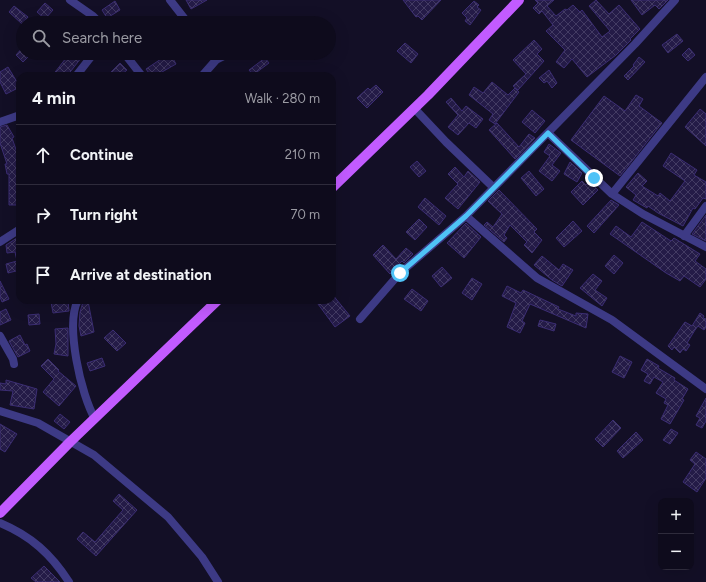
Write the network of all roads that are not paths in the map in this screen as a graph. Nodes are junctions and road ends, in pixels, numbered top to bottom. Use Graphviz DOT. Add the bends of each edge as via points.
graph roads {
  1 [pos="170,0"];
  2 [pos="519,0"];
  3 [pos="675,0"];
  4 [pos="76,1"];
  5 [pos="92,16"];
  6 [pos="183,16"];
  7 [pos="89,60"];
  8 [pos="129,60"];
  9 [pos="211,60"];
  10 [pos="79,72"];
  11 [pos="139,72"];
  12 [pos="204,72"];
  13 [pos="706,76"];
  14 [pos="414,108"];
  15 [pos="16,116"];
  16 [pos="0,122"];
  17 [pos="548,133"];
  18 [pos="336,184"];
  19 [pos="494,187"];
  20 [pos="612,194"];
  21 [pos="706,206"];
  22 [pos="466,216"];
  23 [pos="16,232"];
  24 [pos="684,236"];
  25 [pos="0,242"];
  26 [pos="706,247"];
  27 [pos="76,304"];
  28 [pos="214,304"];
  29 [pos="360,319"];
  30 [pos="0,336"];
  31 [pos="14,364"];
  32 [pos="706,389"];
  33 [pos="0,411"];
  34 [pos="95,419"];
  35 [pos="70,442"];
  36 [pos="0,513"];
  37 [pos="0,523"];
  38 [pos="69,582"];
  39 [pos="218,582"];
  1 -- 6 [label="street"];
  2 -- 14 [label="main road"];
  3 -- 17 [label="street"];
  4 -- 5 [label="street"];
  7 -- 10 [label="street"];
  8 -- 11 [label="street"];
  9 -- 12 [label="street"];
  13 -- 20 [label="street"];
  14 -- 18 [label="main road"];
  14 -- 19 [label="street"];
  15 -- 16 [label="street"];
  17 -- 19 [label="street"];
  17 -- 20 [label="street"];
  19 -- 22 [label="street"];
  20 -- 24 [label="street"];
  21 -- 24 [label="street"];
  22 -- 29 [label="street" via="400,273"];
  22 -- 32 [label="street" via="537,278 612,320"];
  23 -- 25 [label="street"];
  24 -- 26 [label="street"];
  27 -- 34 [label="street" via="72,321 73,338 83,391"];
  28 -- 34 [label="main road"];
  30 -- 31 [label="street"];
  33 -- 35 [label="street" via="38,423"];
  34 -- 35 [label="main road"];
  35 -- 36 [label="main road"];
  35 -- 39 [label="street" via="94,455 168,518 202,557"];
  37 -- 38 [label="street" via="20,531 40,547 60,568"];
}
